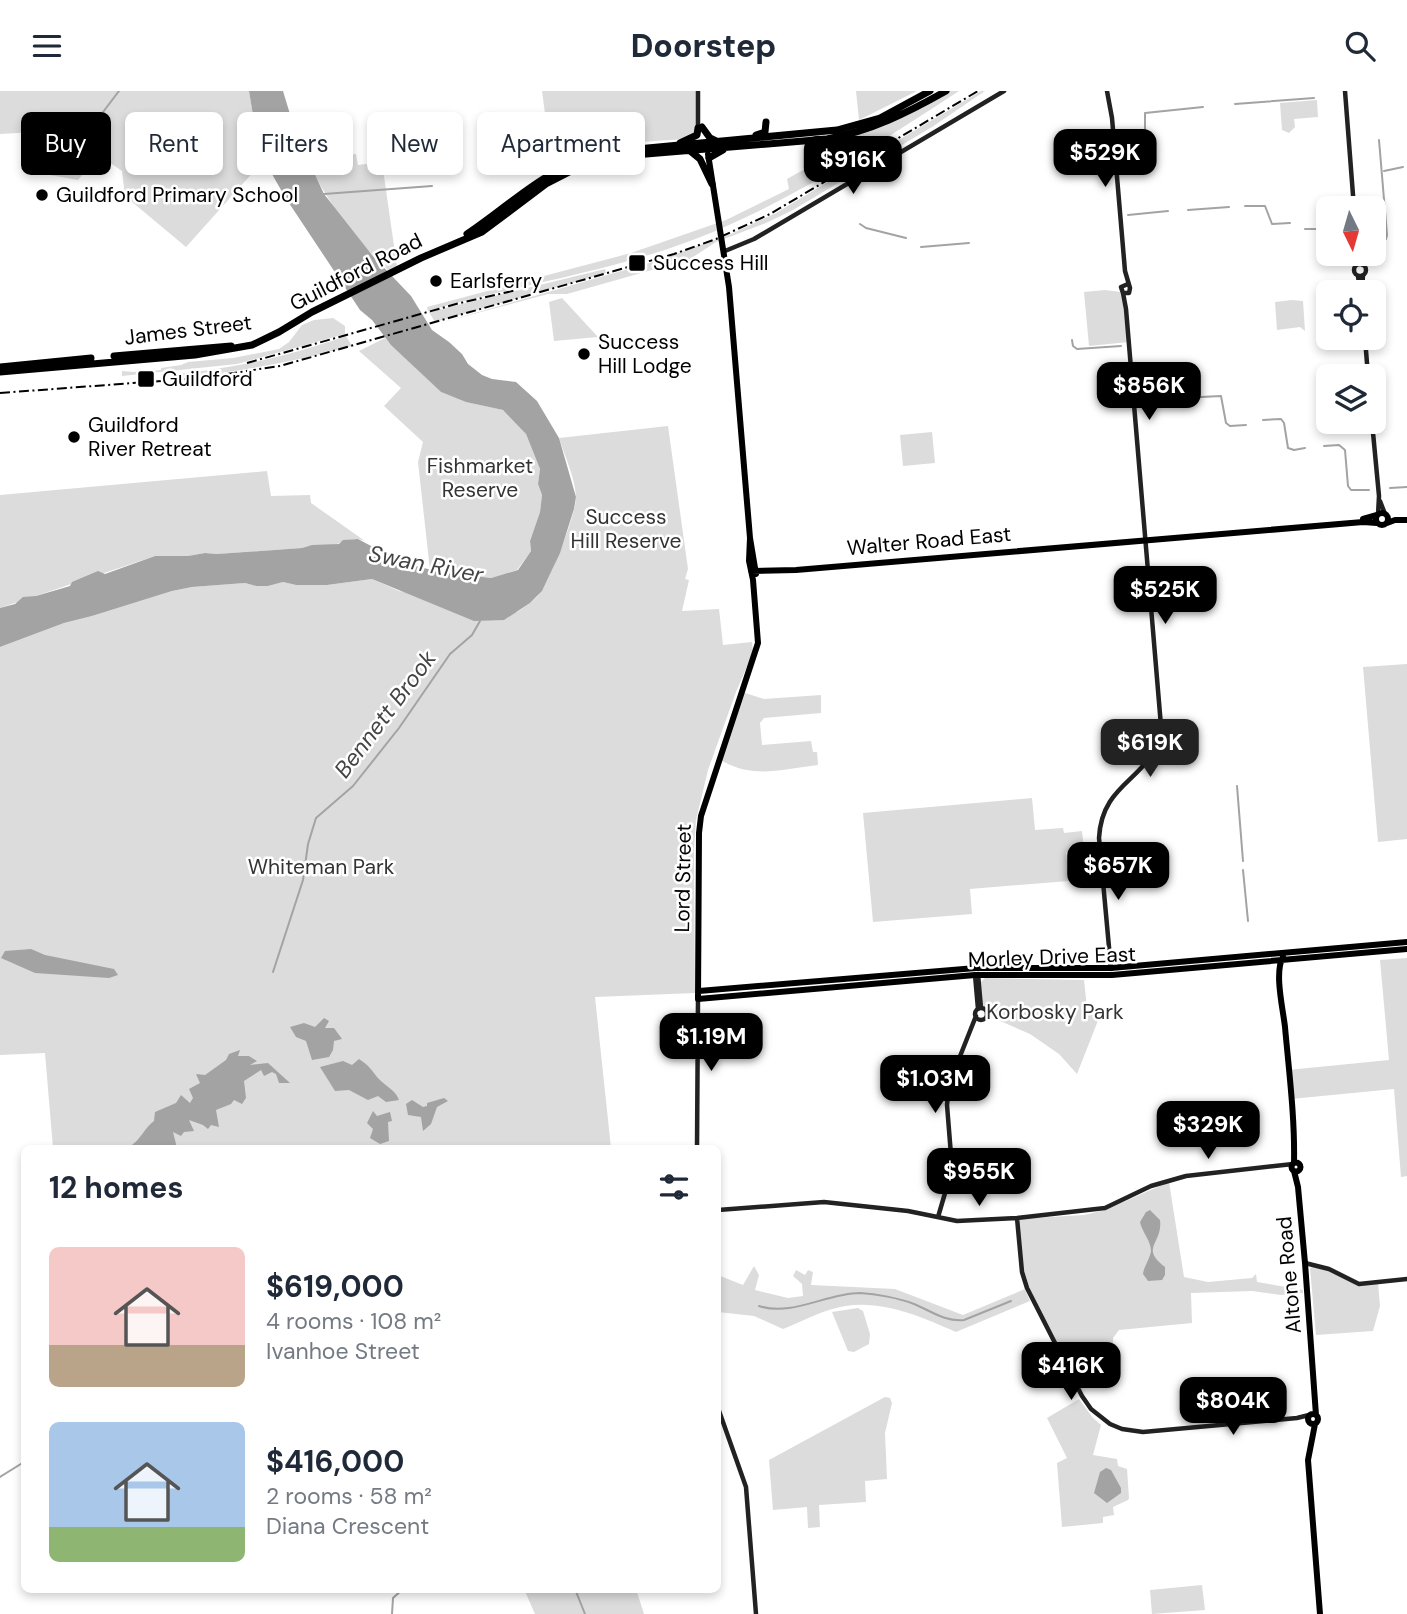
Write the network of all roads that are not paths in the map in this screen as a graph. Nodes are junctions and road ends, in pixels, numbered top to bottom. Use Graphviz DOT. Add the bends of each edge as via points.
graph roads {
  1 [pos="698,91"];
  2 [pos="930,91"];
  3 [pos="946,91"];
  4 [pos="1004,91"];
  5 [pos="1108,91"];
  6 [pos="1345,91"];
  7 [pos="766,122"];
  8 [pos="700,127"];
  9 [pos="738,139"];
  10 [pos="718,141"];
  11 [pos="674,146"];
  12 [pos="705,146"];
  13 [pos="730,148"];
  14 [pos="689,151"];
  15 [pos="709,158"];
  16 [pos="712,184"];
  17 [pos="1353,196"];
  18 [pos="718,207"];
  19 [pos="457,241"];
  20 [pos="725,248"];
  21 [pos="1356,266"];
  22 [pos="1364,266"];
  23 [pos="1360,275"];
  24 [pos="1360,280"];
  25 [pos="1125,285"];
  26 [pos="1126,293"];
  27 [pos="272,336"];
  28 [pos="164,352"];
  29 [pos="188,355"];
  30 [pos="0,369"];
  31 [pos="1373,434"];
  32 [pos="1407,517"];
  33 [pos="1382,518"];
  34 [pos="1146,540"];
  35 [pos="753,571"];
  36 [pos="1407,942"];
  37 [pos="1407,949"];
  38 [pos="1291,952"];
  39 [pos="1266,954"];
  40 [pos="1281,960"];
  41 [pos="1111,971"];
  42 [pos="976,973"];
  43 [pos="699,995"];
  44 [pos="979,1009"];
  45 [pos="976,1016"];
  46 [pos="981,1020"];
  47 [pos="972,1026"];
  48 [pos="697,1145"];
  49 [pos="1296,1167"];
  50 [pos="721,1210"];
  51 [pos="938,1217"];
  52 [pos="1017,1217"];
  53 [pos="1306,1266"];
  54 [pos="1407,1279"];
  55 [pos="721,1416"];
  56 [pos="1311,1419"];
  57 [pos="755,1614"];
  58 [pos="1320,1614"];
  1 -- 8 [label="street"];
  2 -- 9 [label="highway, Guildford Road" via="860,125"];
  3 -- 13 [label="highway, Guildford Road" via="886,123 848,135"];
  4 -- 20 [label="street" via="754,239"];
  5 -- 25 [label="street"];
  6 -- 17 [label="street"];
  7 -- 9 [label="highway" via="763,133"];
  8 -- 10 [label="highway"];
  8 -- 11 [label="highway" via="692,139"];
  8 -- 12 [label="street"];
  9 -- 10 [label="highway, Guildford Road"];
  10 -- 12 [label="highway, Guildford Road"];
  11 -- 12 [label="highway, Guildford Road"];
  11 -- 19 [label="highway, Guildford Road" via="602,154 563,167 528,187"];
  12 -- 13 [label="highway, Guildford Road"];
  12 -- 14 [label="highway, Guildford Road"];
  12 -- 15 [label="main road, Lord Street"];
  12 -- 16 [label="main road, Lord Street"];
  13 -- 15 [label="highway"];
  14 -- 16 [label="highway" via="700,159"];
  14 -- 19 [label="highway, Guildford Road" via="583,165 546,184 493,225"];
  15 -- 18 [label="main road, Lord Street"];
  16 -- 18 [label="main road, Lord Street"];
  18 -- 20 [label="main road, Lord Street"];
  19 -- 27 [label="highway, Guildford Road"];
  20 -- 35 [label="main road, Lord Street"];
  21 -- 23 [label="street"];
  22 -- 23 [label="street" via="1366,270"];
  23 -- 24 [label="street"];
  25 -- 26 [label="street" via="1130,288"];
  25 -- 26 [label="street" via="1121,290"];
  26 -- 34 [label="street"];
  27 -- 28 [label="highway, James Street" via="238,345"];
  27 -- 29 [label="highway, James Street" via="237,349"];
  28 -- 29 [label="highway"];
  28 -- 30 [label="highway, James Street"];
  29 -- 30 [label="highway, James Street"];
  31 -- 33 [label="street"];
  32 -- 33 [label="main road, Walter Road East"];
  33 -- 34 [label="main road, Walter Road East"];
  34 -- 35 [label="main road, Walter Road East"];
  34 -- 41 [label="street" via="1161,726 1153,754 1120,787 1101,820"];
  35 -- 43 [label="main road, Lord Street" via="758,637 754,657 701,816"];
  36 -- 38 [label="main road, Morley Drive East"];
  37 -- 40 [label="main road, Morley Drive East"];
  38 -- 39 [label="main road, Morley Drive East"];
  38 -- 40 [label="main road"];
  39 -- 40 [label="main road"];
  39 -- 41 [label="main road, Morley Drive East"];
  40 -- 41 [label="main road, Morley Drive East"];
  40 -- 49 [label="main road, Altone Road"];
  41 -- 42 [label="main road, Morley Drive East"];
  42 -- 43 [label="main road, Morley Drive East"];
  42 -- 44 [label="street"];
  43 -- 48 [label="street, Lord Street"];
  44 -- 45 [label="street"];
  44 -- 46 [label="street" via="987,1014"];
  45 -- 46 [label="street"];
  45 -- 47 [label="street"];
  46 -- 47 [label="street"];
  47 -- 51 [label="street" via="947,1095 951,1155"];
  49 -- 52 [label="street" via="1186,1176 1151,1186 1105,1208"];
  49 -- 53 [label="main road, Altone Road"];
  50 -- 51 [label="street" via="824,1202"];
  51 -- 52 [label="street" via="967,1221"];
  52 -- 56 [label="street" via="1027,1288 1082,1396 1102,1420 1122,1429 1143,1431"];
  53 -- 54 [label="street" via="1329,1269 1359,1284"];
  53 -- 56 [label="main road, Altone Road" via="1316,1384"];
  55 -- 57 [label="street" via="746,1487"];
  56 -- 58 [label="main road, Altone Road" via="1308,1452"];
}
